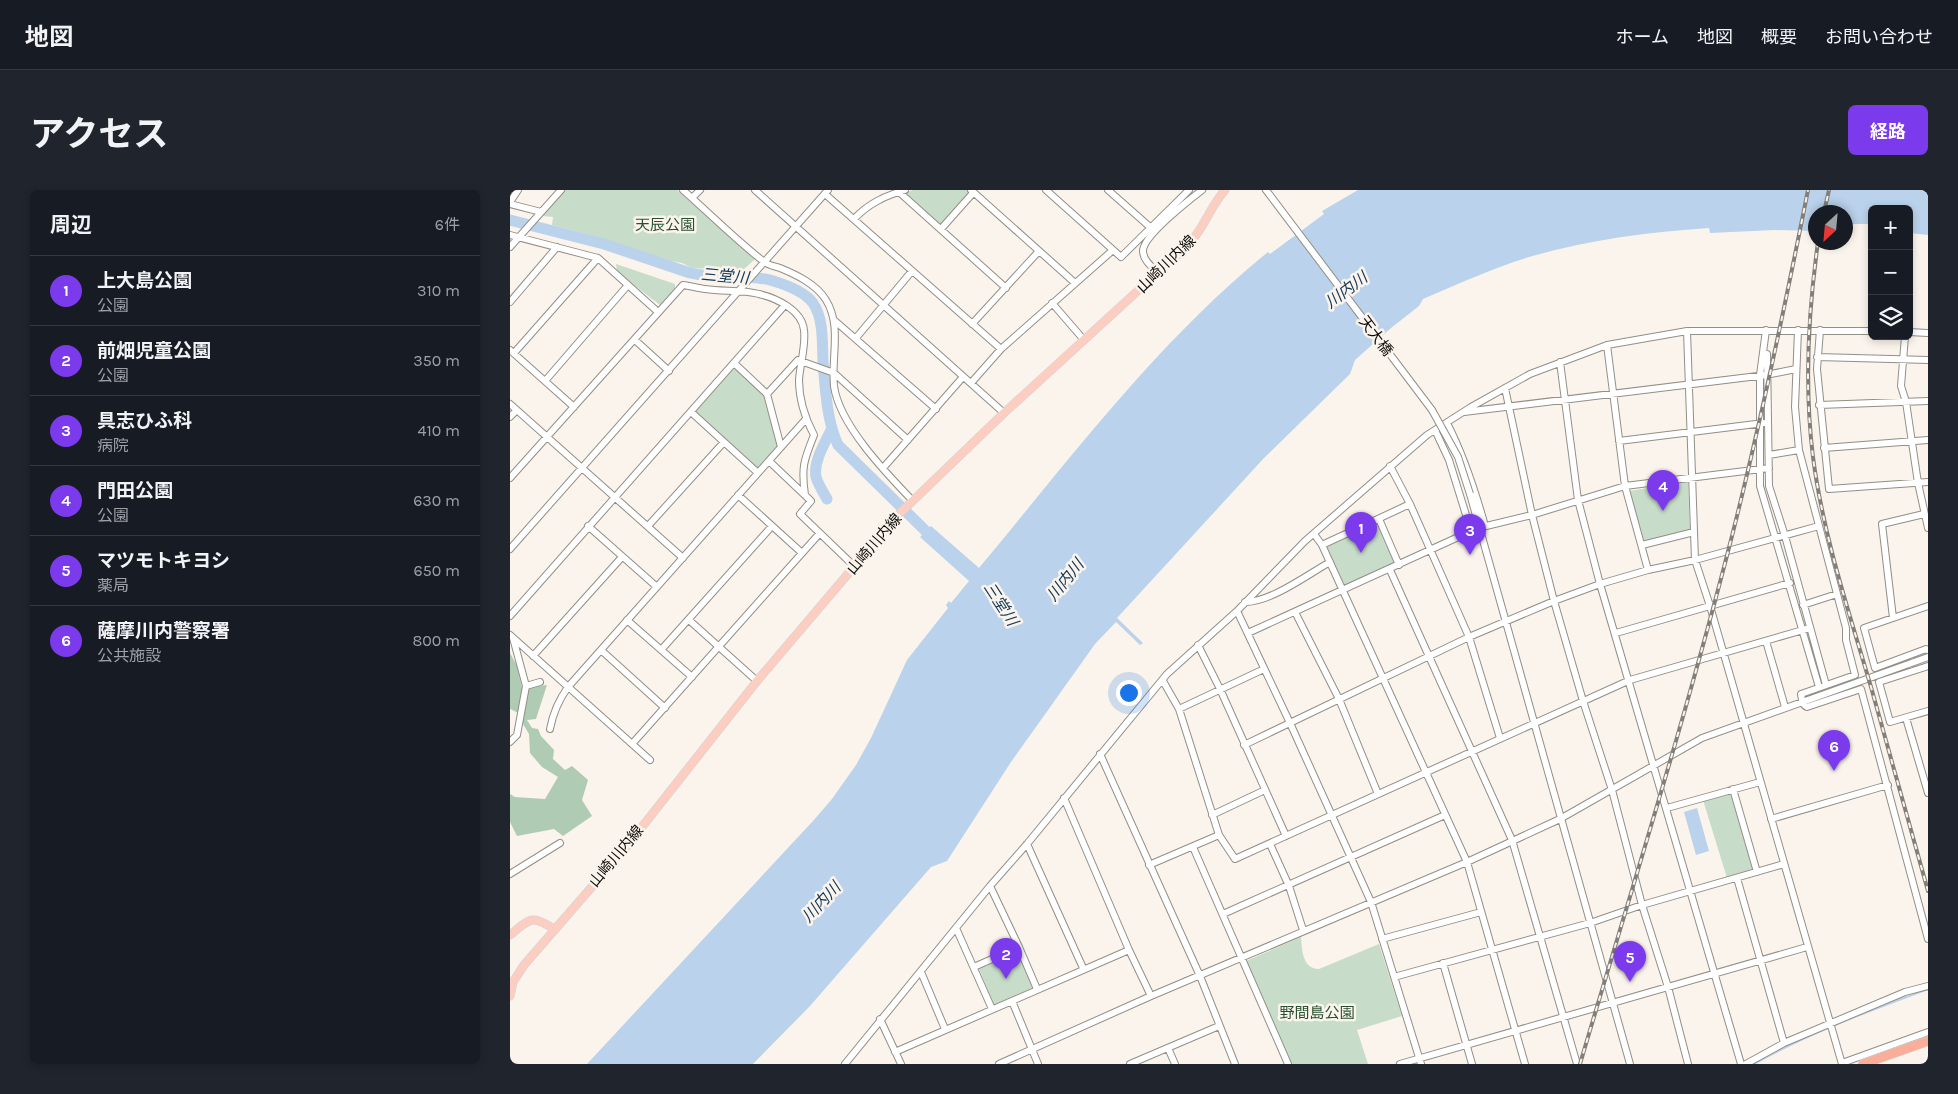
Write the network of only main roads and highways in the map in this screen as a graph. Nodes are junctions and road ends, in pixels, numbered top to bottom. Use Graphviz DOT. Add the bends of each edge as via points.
graph roads {
  1 [pos="1225,190"];
  2 [pos="554,929"];
  3 [pos="510,935"];
  4 [pos="510,996"];
  5 [pos="1928,1041"];
  6 [pos="1863,1064"];
  1 -- 2 [label="main road, 山崎川内線" via="1194,238 898,515 758,681 623,851"];
  2 -- 3 [label="main road" via="534,919"];
  2 -- 4 [label="main road, 山崎川内線" via="519,972"];
  5 -- 6 [label="highway"];
}
